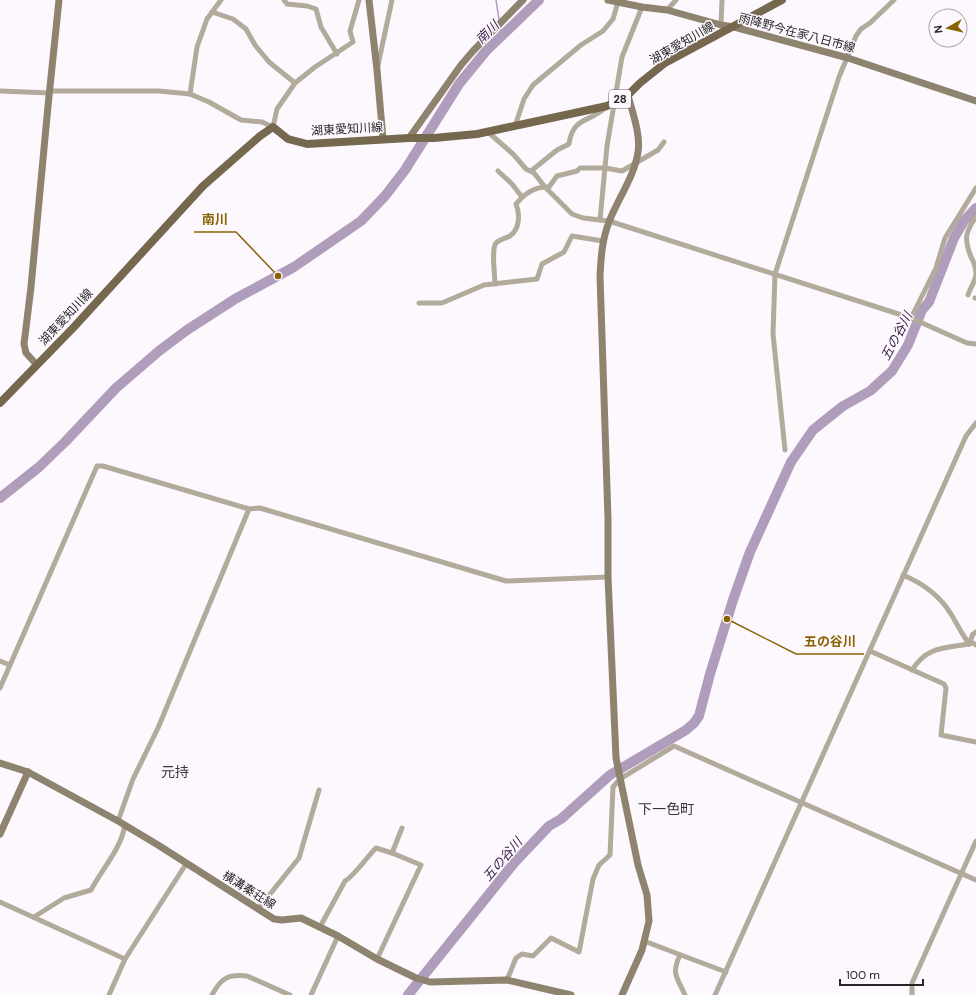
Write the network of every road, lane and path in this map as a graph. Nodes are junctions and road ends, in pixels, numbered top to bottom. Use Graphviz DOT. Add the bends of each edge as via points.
graph roads {
  1 [pos="59,0"];
  2 [pos="221,0"];
  3 [pos="284,0"];
  4 [pos="359,0"];
  5 [pos="369,0"];
  6 [pos="392,0"];
  7 [pos="523,0"];
  8 [pos="608,0"];
  9 [pos="676,0"];
  10 [pos="722,0"];
  11 [pos="782,0"];
  12 [pos="894,0"];
  13 [pos="618,2"];
  14 [pos="642,7"];
  15 [pos="667,10"];
  16 [pos="212,12"];
  17 [pos="721,25"];
  18 [pos="734,27"];
  19 [pos="337,54"];
  20 [pos="848,58"];
  21 [pos="377,70"];
  22 [pos="295,84"];
  23 [pos="0,91"];
  24 [pos="50,92"];
  25 [pos="190,94"];
  26 [pos="628,95"];
  27 [pos="976,101"];
  28 [pos="615,102"];
  29 [pos="607,106"];
  30 [pos="515,126"];
  31 [pos="273,127"];
  32 [pos="488,132"];
  33 [pos="412,138"];
  34 [pos="383,139"];
  35 [pos="664,142"];
  36 [pos="636,162"];
  37 [pos="605,168"];
  38 [pos="498,171"];
  39 [pos="531,171"];
  40 [pos="545,187"];
  41 [pos="976,188"];
  42 [pos="522,197"];
  43 [pos="976,216"];
  44 [pos="600,220"];
  45 [pos="609,221"];
  46 [pos="603,241"];
  47 [pos="775,274"];
  48 [pos="495,284"];
  49 [pos="968,295"];
  50 [pos="419,303"];
  51 [pos="911,318"];
  52 [pos="976,344"];
  53 [pos="37,365"];
  54 [pos="0,403"];
  55 [pos="976,424"];
  56 [pos="785,450"];
  57 [pos="249,509"];
  58 [pos="903,575"];
  59 [pos="608,577"];
  60 [pos="976,632"];
  61 [pos="969,644"];
  62 [pos="976,645"];
  63 [pos="870,651"];
  64 [pos="0,661"];
  65 [pos="10,665"];
  66 [pos="912,670"];
  67 [pos="0,688"];
  68 [pos="976,742"];
  69 [pos="0,763"];
  70 [pos="28,772"];
  71 [pos="620,779"];
  72 [pos="319,790"];
  73 [pos="802,803"];
  74 [pos="118,821"];
  75 [pos="125,825"];
  76 [pos="402,828"];
  77 [pos="0,834"];
  78 [pos="976,841"];
  79 [pos="392,853"];
  80 [pos="186,864"];
  81 [pos="962,874"];
  82 [pos="976,880"];
  83 [pos="0,902"];
  84 [pos="258,908"];
  85 [pos="34,917"];
  86 [pos="320,927"];
  87 [pos="338,936"];
  88 [pos="644,941"];
  89 [pos="680,955"];
  90 [pos="125,959"];
  91 [pos="377,959"];
  92 [pos="726,972"];
  93 [pos="507,980"];
  94 [pos="110,995"];
  95 [pos="212,995"];
  96 [pos="290,995"];
  97 [pos="311,995"];
  98 [pos="571,995"];
  99 [pos="622,995"];
  100 [pos="685,995"];
  101 [pos="715,995"];
  102 [pos="912,995"];
  1 -- 24 [label="street"];
  2 -- 16 [label="street"];
  3 -- 19 [label="street" via="287,4 316,9 321,27"];
  4 -- 19 [label="street" via="350,31 353,42"];
  5 -- 21 [label="street"];
  6 -- 21 [label="street"];
  7 -- 33 [label="street" via="461,65"];
  8 -- 13 [label="street, 雨降野今在家八日市線"];
  9 -- 15 [label="street"];
  10 -- 17 [label="street"];
  11 -- 18 [label="main road, 湖東愛知川線 / 28"];
  12 -- 20 [label="street" via="861,29"];
  13 -- 14 [label="street, 雨降野今在家八日市線"];
  13 -- 30 [label="street" via="613,19 603,31 533,85 524,99"];
  14 -- 15 [label="street, 雨降野今在家八日市線"];
  14 -- 28 [label="street" via="622,57"];
  15 -- 17 [label="street, 雨降野今在家八日市線"];
  16 -- 22 [label="street" via="234,19 246,28 254,45"];
  16 -- 25 [label="street" via="207,19 198,47"];
  17 -- 18 [label="street, 雨降野今在家八日市線"];
  18 -- 20 [label="street, 雨降野今在家八日市線"];
  18 -- 26 [label="main road, 湖東愛知川線 / 28" via="665,63"];
  19 -- 22 [label="street"];
  20 -- 27 [label="street, 雨降野今在家八日市線"];
  20 -- 47 [label="street" via="839,77"];
  21 -- 34 [label="street"];
  22 -- 31 [label="street" via="277,109"];
  23 -- 24 [label="street"];
  24 -- 25 [label="street" via="159,91"];
  24 -- 53 [label="street" via="32,287 24,344 26,353"];
  25 -- 31 [label="street" via="241,120 262,122"];
  26 -- 28 [label="main road, 湖東愛知川線 / 28"];
  26 -- 36 [label="street" via="637,136"];
  28 -- 29 [label="main road, 湖東愛知川線 / 28"];
  28 -- 37 [label="street"];
  29 -- 30 [label="main road, 湖東愛知川線 / 28"];
  29 -- 39 [label="street" via="576,125 570,135 569,144 557,150"];
  30 -- 32 [label="main road, 湖東愛知川線 / 28"];
  31 -- 34 [label="main road, 湖東愛知川線 / 28" via="288,139 307,144"];
  31 -- 53 [label="main road, 湖東愛知川線" via="203,186"];
  32 -- 33 [label="main road, 湖東愛知川線 / 28"];
  32 -- 39 [label="street"];
  33 -- 34 [label="main road, 湖東愛知川線 / 28"];
  35 -- 36 [label="street" via="658,150"];
  36 -- 37 [label="street" via="622,171"];
  36 -- 45 [label="street" via="628,186"];
  37 -- 40 [label="street" via="580,168 557,176 549,187"];
  37 -- 44 [label="street"];
  38 -- 42 [label="street"];
  39 -- 40 [label="street"];
  40 -- 42 [label="street" via="537,188"];
  40 -- 44 [label="street" via="572,214"];
  41 -- 51 [label="street" via="945,238 936,268"];
  42 -- 48 [label="street" via="516,204 518,223 515,231 497,243 494,249"];
  43 -- 49 [label="street" via="968,227 966,237 976,276"];
  44 -- 45 [label="street"];
  45 -- 46 [label="street"];
  45 -- 47 [label="street"];
  46 -- 48 [label="street" via="572,236 564,252 542,264 537,279"];
  46 -- 59 [label="street" via="600,276"];
  47 -- 51 [label="street"];
  47 -- 56 [label="street" via="773,334"];
  48 -- 50 [label="street" via="484,285 442,303"];
  51 -- 52 [label="street" via="967,343"];
  53 -- 54 [label="main road, 湖東愛知川線"];
  55 -- 58 [label="street" via="966,436"];
  57 -- 59 [label="street" via="260,508 506,581"];
  57 -- 65 [label="street" via="97,466"];
  57 -- 74 [label="street" via="158,728 133,779"];
  58 -- 61 [label="street" via="936,595 951,613"];
  58 -- 63 [label="street"];
  59 -- 71 [label="street" via="616,758"];
  60 -- 61 [label="street"];
  61 -- 62 [label="street"];
  61 -- 66 [label="street" via="930,651 918,660"];
  63 -- 66 [label="street"];
  63 -- 73 [label="street"];
  64 -- 65 [label="street"];
  65 -- 67 [label="street"];
  66 -- 68 [label="street" via="944,684 946,688 941,735"];
  69 -- 70 [label="street, 横溝秦荘線"];
  70 -- 74 [label="street, 横溝秦荘線"];
  70 -- 77 [label="street"];
  71 -- 73 [label="street" via="674,746"];
  71 -- 88 [label="street" via="647,895 649,921"];
  71 -- 93 [label="street" via="613,787 610,855 599,865 593,879 579,952 551,938 533,956 522,954 516,958"];
  72 -- 84 [label="street" via="299,858"];
  73 -- 81 [label="street"];
  73 -- 92 [label="street"];
  74 -- 75 [label="street, 横溝秦荘線"];
  75 -- 80 [label="street, 横溝秦荘線"];
  75 -- 85 [label="street" via="118,844 91,890 64,898"];
  76 -- 79 [label="street"];
  78 -- 81 [label="street"];
  79 -- 86 [label="street" via="376,848 351,878 345,881"];
  79 -- 91 [label="street" via="421,865"];
  80 -- 84 [label="street, 横溝秦荘線"];
  80 -- 90 [label="street"];
  81 -- 82 [label="street"];
  81 -- 102 [label="street" via="912,983"];
  83 -- 85 [label="street"];
  84 -- 86 [label="street, 横溝秦荘線" via="274,919 301,918"];
  85 -- 90 [label="street"];
  86 -- 87 [label="street, 横溝秦荘線"];
  87 -- 91 [label="street, 横溝秦荘線"];
  87 -- 97 [label="street"];
  88 -- 89 [label="street"];
  88 -- 99 [label="street"];
  89 -- 92 [label="street"];
  89 -- 100 [label="street" via="675,971"];
  90 -- 94 [label="street"];
  91 -- 93 [label="street, 横溝秦荘線" via="430,982"];
  92 -- 101 [label="street"];
  93 -- 98 [label="street, 横溝秦荘線"];
  95 -- 96 [label="street" via="226,977 240,975"];
}
